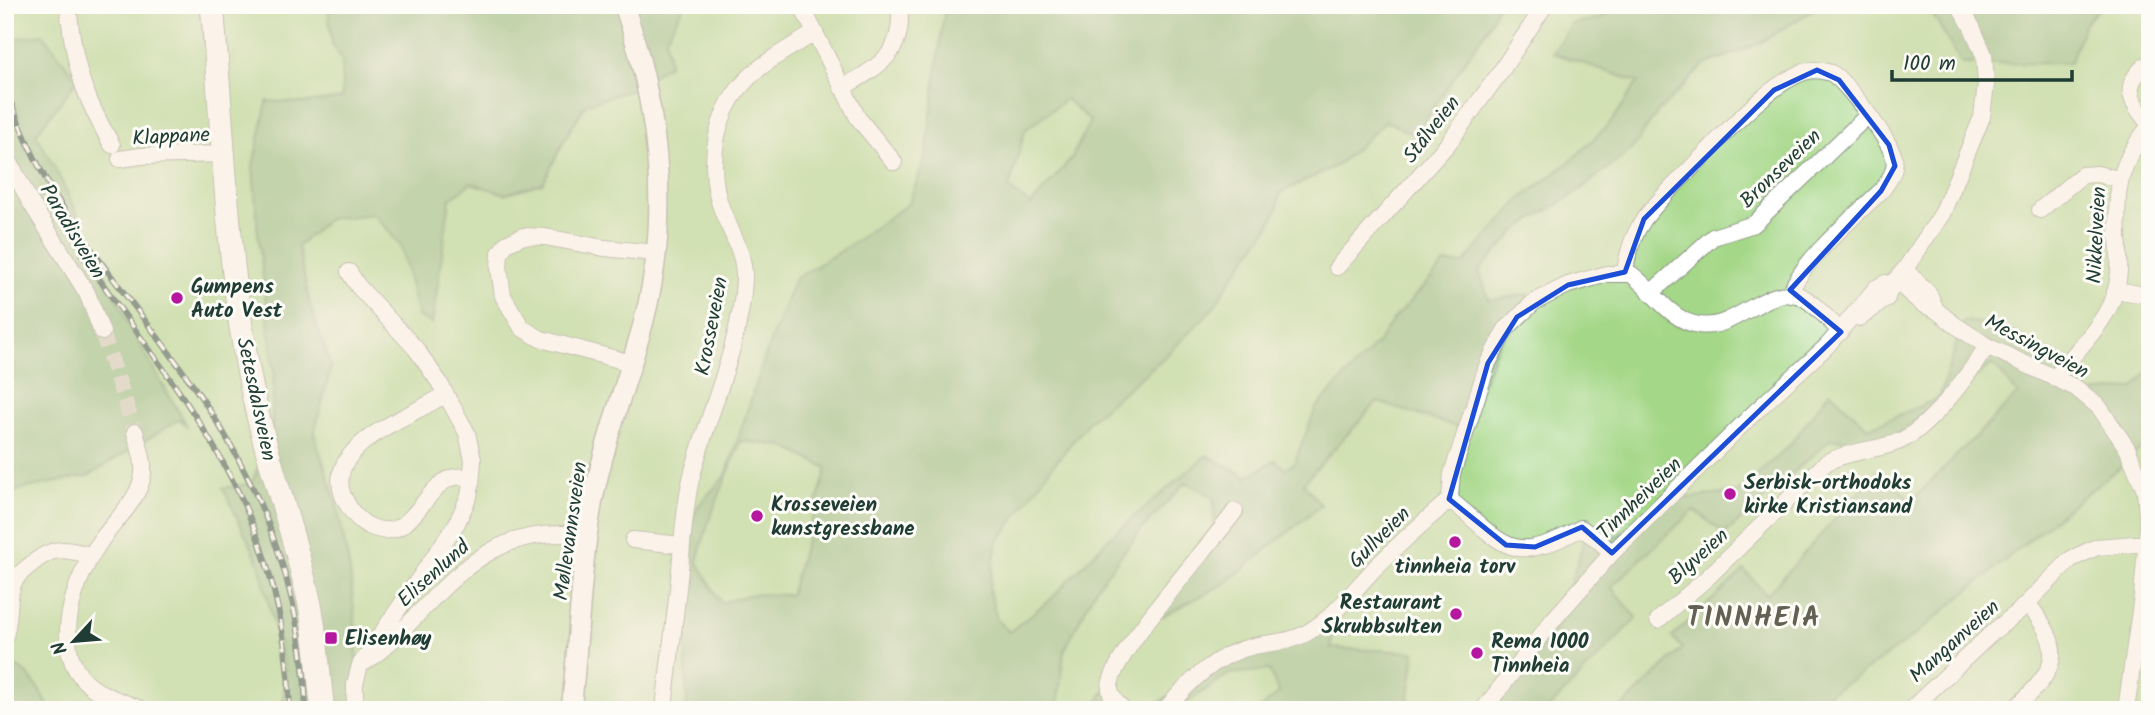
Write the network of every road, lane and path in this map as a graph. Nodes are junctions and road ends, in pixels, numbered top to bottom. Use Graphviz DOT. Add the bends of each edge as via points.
graph roads {
  1 [pos="68,5"];
  2 [pos="212,5"];
  3 [pos="624,5"];
  4 [pos="802,5"];
  5 [pos="899,5"];
  6 [pos="1545,5"];
  7 [pos="1959,5"];
  8 [pos="815,33"];
  9 [pos="2150,62"];
  10 [pos="842,88"];
  11 [pos="1868,115"];
  12 [pos="2150,126"];
  13 [pos="5,153"];
  14 [pos="225,154"];
  15 [pos="894,162"];
  16 [pos="2119,180"];
  17 [pos="2040,210"];
  18 [pos="656,253"];
  19 [pos="1338,267"];
  20 [pos="349,272"];
  21 [pos="1625,274"];
  22 [pos="1897,278"];
  23 [pos="2116,290"];
  24 [pos="1651,293"];
  25 [pos="1790,295"];
  26 [pos="2150,296"];
  27 [pos="103,332"];
  28 [pos="1841,332"];
  29 [pos="1987,346"];
  30 [pos="631,363"];
  31 [pos="2056,377"];
  32 [pos="444,396"];
  33 [pos="135,432"];
  34 [pos="471,478"];
  35 [pos="2147,491"];
  36 [pos="1449,499"];
  37 [pos="1235,511"];
  38 [pos="588,536"];
  39 [pos="633,540"];
  40 [pos="2147,543"];
  41 [pos="681,545"];
  42 [pos="1612,553"];
  43 [pos="90,555"];
  44 [pos="2027,603"];
  45 [pos="1658,620"];
  46 [pos="5,636"];
  47 [pos="360,665"];
  48 [pos="322,708"];
  49 [pos="142,710"];
  50 [pos="355,710"];
  51 [pos="571,710"];
  52 [pos="664,710"];
  53 [pos="1124,710"];
  54 [pos="1165,710"];
  55 [pos="1483,710"];
  56 [pos="1910,710"];
  57 [pos="2013,710"];
  58 [pos="2126,710"];
  1 -- 14 [label="street, Klappane" via="80,82 116,152 141,156"];
  2 -- 14 [label="highway, Setesdalsveien"];
  3 -- 18 [label="main road, Møllevannsveien" via="645,72 656,137 660,199"];
  4 -- 8 [label="street"];
  5 -- 10 [label="street" via="900,23 892,51 874,70"];
  6 -- 19 [label="street, Stålveien" via="1447,145"];
  7 -- 22 [label="street, Tinnheiveien" via="1984,55 1982,117 1942,214"];
  8 -- 10 [label="street"];
  8 -- 41 [label="street, Krosseveien" via="751,75 725,111 715,146 718,197 740,250 744,279 735,333 691,479"];
  9 -- 12 [label="street" via="2134,77 2129,92"];
  10 -- 15 [label="street" via="867,131"];
  11 -- 21 [label="street" via="1832,74 1817,70 1789,79 1758,103 1644,219"];
  11 -- 24 [label="street, Bronseveien" via="1754,225 1713,237"];
  11 -- 25 [label="street" via="1894,156 1889,180 1810,263"];
  12 -- 16 [label="street, Nikkelveien" via="2135,145"];
  13 -- 27 [label="street, Paradisveien" via="87,293"];
  14 -- 48 [label="highway, Setesdalsveien" via="248,370 310,604"];
  16 -- 17 [label="street" via="2082,175"];
  16 -- 23 [label="street, Nikkelveien"];
  18 -- 30 [label="main road, Møllevannsveien" via="644,322"];
  18 -- 30 [label="street" via="523,236 506,244 500,253 503,296 522,328 541,339"];
  20 -- 32 [label="street" via="416,349"];
  21 -- 24 [label="street" via="1631,274"];
  21 -- 36 [label="street" via="1568,285 1528,307 1506,329 1488,363 1452,474"];
  22 -- 28 [label="street, Tinnheiveien" via="1876,288"];
  22 -- 29 [label="street, Messingveien" via="1922,304"];
  23 -- 26 [label="street"];
  23 -- 31 [label="street, Nikkelveien" via="2101,321"];
  24 -- 25 [label="street" via="1682,319 1712,326"];
  25 -- 28 [label="street" via="1801,296"];
  28 -- 42 [label="street, Tinnheiveien"];
  29 -- 31 [label="street, Messingveien"];
  29 -- 45 [label="street, Blyveien" via="1960,385 1910,435 1827,462"];
  30 -- 38 [label="main road, Møllevannsveien" via="597,479"];
  31 -- 35 [label="street, Messingveien" via="2104,413"];
  32 -- 34 [label="street" via="472,448"];
  32 -- 34 [label="street" via="358,447 343,471 342,492 364,523 383,531 418,513 440,483 454,476"];
  33 -- 43 [label="street" via="142,481"];
  34 -- 47 [label="street" via="457,523"];
  35 -- 40 [label="street, Messingveien"];
  36 -- 42 [label="street" via="1506,545 1535,547 1581,528"];
  36 -- 54 [label="street, Gullveien" via="1322,623 1293,639 1223,657"];
  37 -- 53 [label="street" via="1135,638 1114,674 1110,693"];
  38 -- 47 [label="street, Elisenlund" via="541,535 483,555 444,587 388,645"];
  38 -- 51 [label="main road, Møllevannsveien"];
  39 -- 41 [label="street"];
  40 -- 44 [label="street, Manganveien" via="2084,551"];
  40 -- 58 [label="street, Messingveien"];
  41 -- 52 [label="street, Krosseveien"];
  42 -- 55 [label="street, Tinnheiveien"];
  43 -- 46 [label="street" via="56,549 18,575"];
  43 -- 49 [label="street" via="70,610 68,638 73,665 88,685"];
  44 -- 56 [label="street, Manganveien"];
  44 -- 57 [label="street, Manganveien" via="2047,628 2053,658 2042,681"];
  47 -- 50 [label="street"];
}
